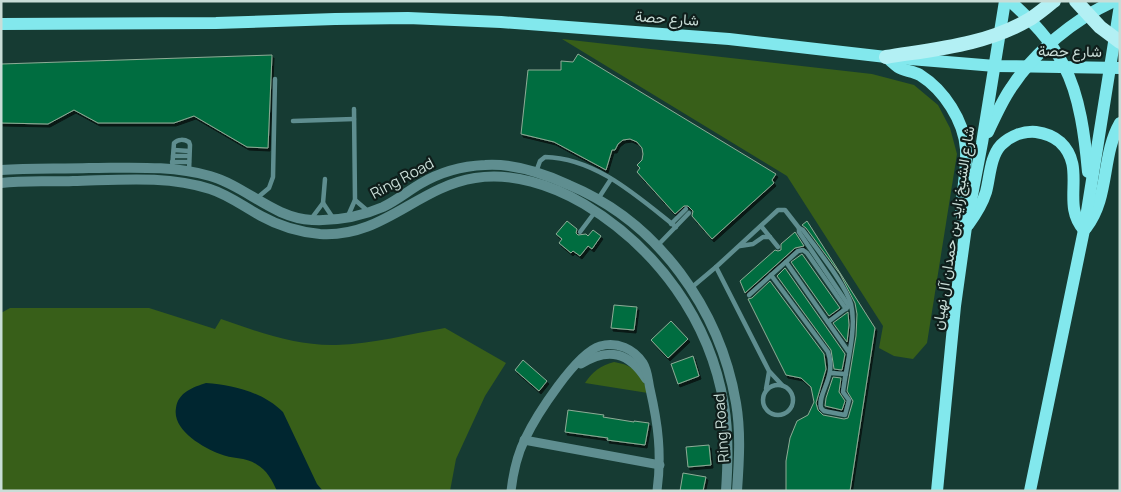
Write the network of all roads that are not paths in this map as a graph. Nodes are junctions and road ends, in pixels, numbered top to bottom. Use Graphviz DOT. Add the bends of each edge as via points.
graph roads {
  1 [pos="1005,1"];
  2 [pos="1010,1"];
  3 [pos="1054,1"];
  4 [pos="1076,1"];
  5 [pos="1114,1"];
  6 [pos="1120,5"];
  7 [pos="1087,14"];
  8 [pos="1030,19"];
  9 [pos="1,24"];
  10 [pos="1000,34"];
  11 [pos="1117,40"];
  12 [pos="1050,44"];
  13 [pos="886,57"];
  14 [pos="995,66"];
  15 [pos="1027,66"];
  16 [pos="1065,67"];
  17 [pos="1115,68"];
  18 [pos="275,79"];
  19 [pos="354,109"];
  20 [pos="354,119"];
  21 [pos="293,121"];
  22 [pos="1120,123"];
  23 [pos="982,144"];
  24 [pos="173,153"];
  25 [pos="189,154"];
  26 [pos="172,165"];
  27 [pos="189,167"];
  28 [pos="1,170"];
  29 [pos="536,172"];
  30 [pos="611,179"];
  31 [pos="325,180"];
  32 [pos="1,183"];
  33 [pos="1090,186"];
  34 [pos="255,199"];
  35 [pos="598,199"];
  36 [pos="355,200"];
  37 [pos="323,202"];
  38 [pos="596,211"];
  39 [pos="688,211"];
  40 [pos="369,212"];
  41 [pos="346,218"];
  42 [pos="309,220"];
  43 [pos="335,220"];
  44 [pos="673,226"];
  45 [pos="761,226"];
  46 [pos="966,227"];
  47 [pos="1084,230"];
  48 [pos="580,232"];
  49 [pos="770,237"];
  50 [pos="658,245"];
  51 [pos="740,246"];
  52 [pos="778,247"];
  53 [pos="786,262"];
  54 [pos="716,268"];
  55 [pos="771,275"];
  56 [pos="690,288"];
  57 [pos="749,294"];
  58 [pos="848,306"];
  59 [pos="828,322"];
  60 [pos="849,352"];
  61 [pos="769,371"];
  62 [pos="831,373"];
  63 [pos="846,374"];
  64 [pos="782,386"];
  65 [pos="766,390"];
  66 [pos="524,440"];
  67 [pos="660,464"];
  68 [pos="511,491"];
  69 [pos="657,491"];
  70 [pos="726,491"];
  71 [pos="737,491"];
  72 [pos="937,491"];
  73 [pos="1030,491"];
  1 -- 10 [label="main road, شارع الشيخ زايد بن حمدان آل نهيان"];
  2 -- 8 [label="main road"];
  3 -- 8 [label="highway"];
  4 -- 7 [label="highway"];
  5 -- 7 [label="main road"];
  6 -- 11 [label="main road"];
  7 -- 11 [label="highway"];
  7 -- 12 [label="main road"];
  8 -- 10 [label="highway"];
  8 -- 12 [label="main road"];
  9 -- 13 [label="main road, شارع حصة" via="408,18 720,38"];
  10 -- 13 [label="highway" via="970,43"];
  10 -- 14 [label="main road, شارع الشيخ زايد بن حمدان آل نهيان"];
  11 -- 17 [label="main road"];
  12 -- 15 [label="main road"];
  12 -- 16 [label="main road"];
  13 -- 14 [label="main road, شارع حصة"];
  13 -- 46 [label="main road" via="898,67 920,76 942,95 952,109 966,149 961,207"];
  14 -- 15 [label="main road, شارع حصة"];
  14 -- 23 [label="main road, شارع الشيخ زايد بن حمدان آل نهيان"];
  15 -- 16 [label="main road, شارع حصة"];
  15 -- 23 [label="main road" via="1005,97"];
  16 -- 17 [label="main road, شارع حصة"];
  16 -- 33 [label="main road" via="1083,132"];
  17 -- 33 [label="main road"];
  18 -- 34 [label="lane" via="273,178 266,192"];
  19 -- 20 [label="lane"];
  20 -- 21 [label="lane"];
  20 -- 36 [label="lane"];
  22 -- 47 [label="main road" via="1111,142 1096,212"];
  23 -- 46 [label="main road, شارع الشيخ زايد بن حمدان آل نهيان"];
  24 -- 25 [label="lane"];
  24 -- 25 [label="lane" via="176,142 184,140 188,142"];
  24 -- 26 [label="lane"];
  25 -- 27 [label="lane"];
  26 -- 27 [label="street, Ring Road"];
  26 -- 28 [label="street, Ring Road"];
  27 -- 34 [label="street, Ring Road"];
  29 -- 30 [label="lane" via="541,159 548,157 585,166"];
  29 -- 35 [label="street, Ring Road"];
  29 -- 40 [label="street, Ring Road" via="509,165 463,167 440,174 384,207"];
  30 -- 35 [label="lane"];
  30 -- 44 [label="lane"];
  31 -- 37 [label="lane"];
  32 -- 38 [label="street, Ring Road" via="133,180 192,184 229,197 280,226 322,234 375,224 434,191 476,178 527,180"];
  33 -- 47 [label="main road"];
  34 -- 42 [label="street, Ring Road" via="284,214"];
  35 -- 50 [label="street, Ring Road"];
  36 -- 40 [label="lane"];
  36 -- 41 [label="lane"];
  37 -- 42 [label="lane"];
  37 -- 43 [label="lane"];
  38 -- 48 [label="lane"];
  38 -- 70 [label="street, Ring Road" via="626,232 648,253 699,326 716,370 725,406 728,435"];
  39 -- 44 [label="lane"];
  40 -- 41 [label="street, Ring Road"];
  41 -- 43 [label="street, Ring Road"];
  42 -- 43 [label="street, Ring Road"];
  44 -- 50 [label="lane"];
  45 -- 49 [label="lane"];
  45 -- 51 [label="lane"];
  45 -- 58 [label="lane" via="778,210 788,212"];
  46 -- 47 [label="main road" via="983,201 1000,146 1017,134 1038,132 1058,140 1071,157 1073,208"];
  46 -- 72 [label="main road, شارع الشيخ زايد بن حمدان آل نهيان"];
  47 -- 73 [label="main road"];
  49 -- 51 [label="lane"];
  49 -- 52 [label="lane"];
  50 -- 56 [label="street, Ring Road"];
  51 -- 54 [label="lane"];
  53 -- 55 [label="lane"];
  53 -- 58 [label="lane" via="800,250 805,251"];
  53 -- 59 [label="lane"];
  54 -- 56 [label="lane"];
  54 -- 61 [label="lane"];
  55 -- 57 [label="lane"];
  55 -- 62 [label="lane" via="828,352"];
  56 -- 71 [label="street, Ring Road" via="715,332 731,376 739,436"];
  58 -- 59 [label="lane"];
  58 -- 60 [label="lane" via="853,318"];
  59 -- 60 [label="lane"];
  60 -- 63 [label="lane"];
  61 -- 64 [label="lane"];
  61 -- 65 [label="lane"];
  62 -- 63 [label="lane"];
  62 -- 63 [label="lane" via="820,404 824,411 844,416 849,400 843,392"];
  64 -- 65 [label="lane" via="774,385"];
  64 -- 65 [label="lane" via="791,394 792,402 789,410 782,414 773,414 764,406"];
  66 -- 67 [label="street"];
  66 -- 67 [label="street" via="546,403 573,368 599,355 618,355 636,366 650,386 658,424"];
  66 -- 68 [label="street"];
  67 -- 69 [label="street"];
}
